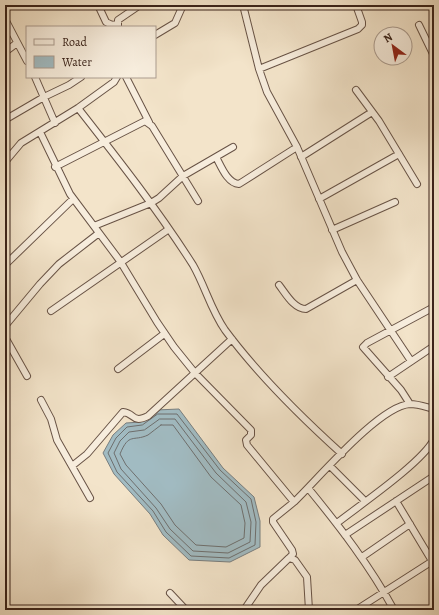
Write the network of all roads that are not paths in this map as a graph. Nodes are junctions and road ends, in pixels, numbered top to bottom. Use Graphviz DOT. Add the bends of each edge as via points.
graph roads {
  1 [pos="98,5"];
  2 [pos="140,5"];
  3 [pos="183,5"];
  4 [pos="243,5"];
  5 [pos="356,5"];
  6 [pos="5,19"];
  7 [pos="419,25"];
  8 [pos="117,26"];
  9 [pos="156,34"];
  10 [pos="17,43"];
  11 [pos="5,52"];
  12 [pos="434,56"];
  13 [pos="26,59"];
  14 [pos="259,68"];
  15 [pos="35,78"];
  16 [pos="80,78"];
  17 [pos="117,78"];
  18 [pos="127,78"];
  19 [pos="356,90"];
  20 [pos="44,97"];
  21 [pos="78,108"];
  22 [pos="372,112"];
  23 [pos="8,118"];
  24 [pos="149,122"];
  25 [pos="55,123"];
  26 [pos="40,132"];
  27 [pos="104,141"];
  28 [pos="233,147"];
  29 [pos="297,147"];
  30 [pos="399,154"];
  31 [pos="216,157"];
  32 [pos="301,157"];
  33 [pos="5,162"];
  34 [pos="55,166"];
  35 [pos="183,176"];
  36 [pos="417,184"];
  37 [pos="74,199"];
  38 [pos="319,199"];
  39 [pos="198,201"];
  40 [pos="395,202"];
  41 [pos="151,203"];
  42 [pos="94,226"];
  43 [pos="169,229"];
  44 [pos="332,230"];
  45 [pos="99,233"];
  46 [pos="120,261"];
  47 [pos="5,265"];
  48 [pos="357,280"];
  49 [pos="279,285"];
  50 [pos="434,307"];
  51 [pos="51,311"];
  52 [pos="5,326"];
  53 [pos="391,330"];
  54 [pos="164,334"];
  55 [pos="5,337"];
  56 [pos="232,339"];
  57 [pos="434,346"];
  58 [pos="411,361"];
  59 [pos="118,369"];
  60 [pos="195,373"];
  61 [pos="27,376"];
  62 [pos="388,377"];
  63 [pos="41,400"];
  64 [pos="410,404"];
  65 [pos="434,409"];
  66 [pos="434,425"];
  67 [pos="434,433"];
  68 [pos="434,439"];
  69 [pos="342,454"];
  70 [pos="72,466"];
  71 [pos="330,466"];
  72 [pos="431,478"];
  73 [pos="308,488"];
  74 [pos="90,498"];
  75 [pos="365,501"];
  76 [pos="396,501"];
  77 [pos="294,502"];
  78 [pos="337,523"];
  79 [pos="410,524"];
  80 [pos="345,535"];
  81 [pos="362,557"];
  82 [pos="289,558"];
  83 [pos="433,560"];
  84 [pos="384,592"];
  85 [pos="170,593"];
  86 [pos="186,610"];
  87 [pos="244,610"];
  88 [pos="309,610"];
  89 [pos="356,610"];
  90 [pos="394,610"];
  1 -- 8 [label="street" via="106,22"];
  2 -- 8 [label="street" via="121,17"];
  3 -- 9 [label="street" via="174,23"];
  4 -- 14 [label="street"];
  5 -- 14 [label="street" via="362,22 358,29"];
  6 -- 10 [label="street"];
  7 -- 12 [label="street"];
  10 -- 11 [label="street"];
  10 -- 13 [label="street"];
  14 -- 29 [label="street" via="277,112"];
  15 -- 20 [label="street"];
  16 -- 20 [label="street"];
  17 -- 21 [label="street"];
  18 -- 24 [label="street"];
  19 -- 22 [label="street"];
  20 -- 23 [label="street"];
  20 -- 25 [label="street"];
  21 -- 25 [label="street"];
  21 -- 27 [label="street"];
  22 -- 30 [label="street"];
  22 -- 32 [label="street"];
  24 -- 27 [label="street" via="141,122"];
  24 -- 35 [label="street"];
  25 -- 26 [label="street"];
  26 -- 33 [label="street" via="22,143"];
  26 -- 34 [label="street"];
  27 -- 34 [label="street"];
  27 -- 41 [label="street"];
  28 -- 31 [label="street"];
  29 -- 31 [label="street" via="239,184 234,184 230,180"];
  29 -- 32 [label="street"];
  30 -- 36 [label="street"];
  30 -- 38 [label="street"];
  31 -- 35 [label="street"];
  32 -- 38 [label="street"];
  34 -- 37 [label="street"];
  35 -- 39 [label="street"];
  35 -- 41 [label="street"];
  37 -- 42 [label="street"];
  37 -- 47 [label="street"];
  38 -- 44 [label="street"];
  40 -- 44 [label="street"];
  41 -- 42 [label="street"];
  41 -- 43 [label="street"];
  42 -- 45 [label="street"];
  43 -- 46 [label="street"];
  43 -- 56 [label="street" via="194,267 212,309"];
  44 -- 48 [label="street"];
  45 -- 46 [label="street"];
  45 -- 52 [label="street" via="60,264"];
  46 -- 51 [label="street"];
  46 -- 54 [label="street"];
  48 -- 49 [label="street" via="306,310 296,306"];
  48 -- 53 [label="street"];
  50 -- 53 [label="street"];
  53 -- 58 [label="street"];
  53 -- 62 [label="street" via="367,343 363,348"];
  54 -- 59 [label="street"];
  54 -- 60 [label="street"];
  55 -- 61 [label="street"];
  56 -- 60 [label="street"];
  56 -- 69 [label="street" via="283,399"];
  57 -- 58 [label="street"];
  58 -- 62 [label="street"];
  60 -- 70 [label="street" via="148,416 139,420 123,412 87,454"];
  60 -- 77 [label="street" via="251,430 251,435 246,440 247,445"];
  62 -- 64 [label="street"];
  63 -- 70 [label="street" via="51,419 57,440"];
  64 -- 65 [label="street"];
  64 -- 69 [label="street" via="398,407 378,419"];
  66 -- 67 [label="street"];
  68 -- 75 [label="street" via="430,447 414,462"];
  69 -- 71 [label="street"];
  70 -- 74 [label="street"];
  71 -- 73 [label="street"];
  71 -- 75 [label="street"];
  72 -- 76 [label="street"];
  73 -- 77 [label="street"];
  73 -- 78 [label="street"];
  75 -- 78 [label="street"];
  76 -- 79 [label="street"];
  76 -- 80 [label="street"];
  77 -- 82 [label="street" via="273,520 292,550 293,554"];
  78 -- 80 [label="street"];
  79 -- 81 [label="street"];
  79 -- 83 [label="street"];
  80 -- 81 [label="street"];
  81 -- 84 [label="street"];
  82 -- 87 [label="street" via="261,585"];
  82 -- 88 [label="street" via="295,560 307,577"];
  83 -- 84 [label="street"];
  84 -- 89 [label="street"];
  84 -- 90 [label="street"];
  85 -- 86 [label="street"];
}
